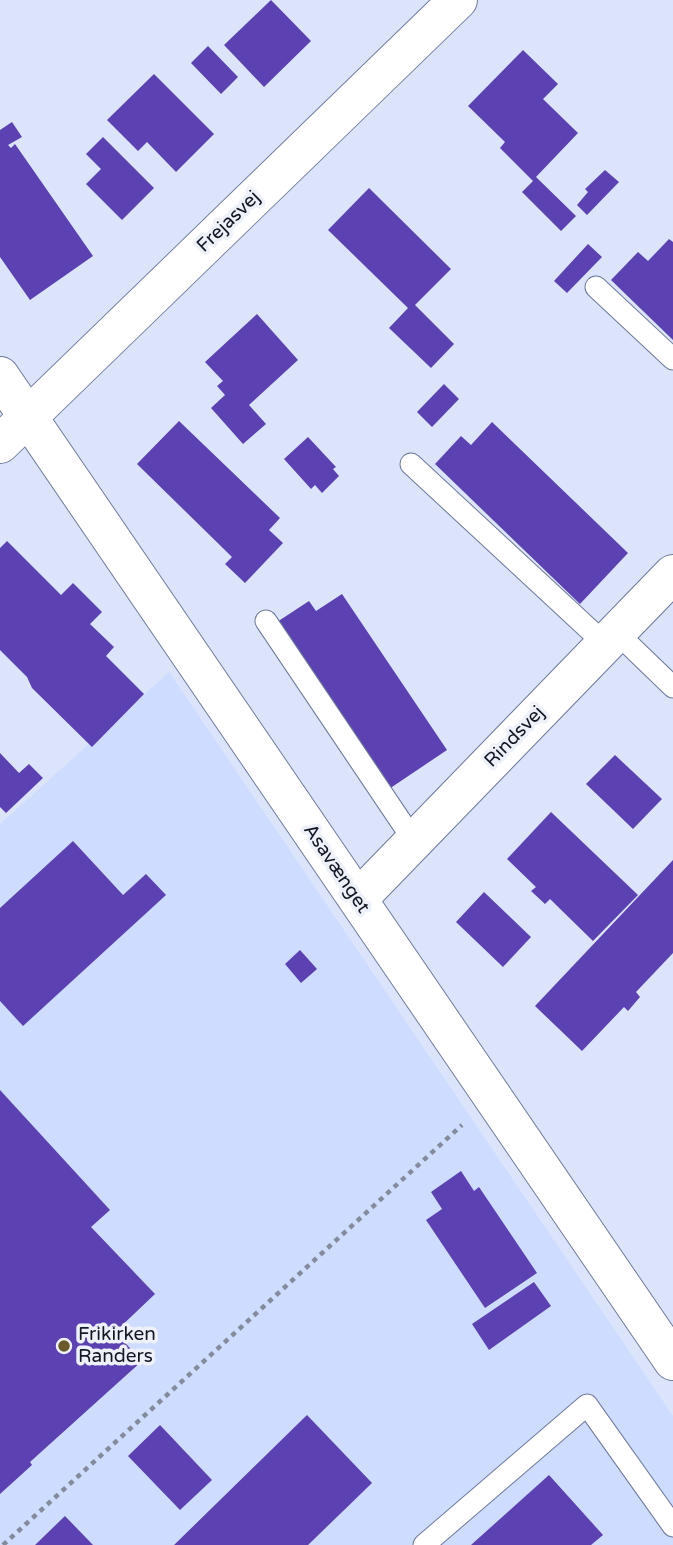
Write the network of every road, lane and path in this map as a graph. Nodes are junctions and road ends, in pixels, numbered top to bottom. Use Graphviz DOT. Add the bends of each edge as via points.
graph roads {
  1 [pos="458,0"];
  2 [pos="596,287"];
  3 [pos="673,359"];
  4 [pos="0,376"];
  5 [pos="28,417"];
  6 [pos="0,444"];
  7 [pos="411,464"];
  8 [pos="673,574"];
  9 [pos="266,621"];
  10 [pos="611,638"];
  11 [pos="673,687"];
  12 [pos="414,841"];
  13 [pos="358,900"];
  14 [pos="493,1100"];
  15 [pos="673,1362"];
  16 [pos="673,1526"];
  17 [pos="3,1545"];
  18 [pos="424,1545"];
  1 -- 5 [label="street, Frejasvej"];
  2 -- 3 [label="lane"];
  4 -- 5 [label="street, Asavænget"];
  5 -- 6 [label="street, Frejasvej"];
  5 -- 13 [label="street, Asavænget"];
  7 -- 10 [label="lane"];
  8 -- 10 [label="street, Rindsvej"];
  9 -- 12 [label="lane"];
  10 -- 11 [label="lane"];
  10 -- 12 [label="street, Rindsvej"];
  12 -- 13 [label="street, Rindsvej"];
  13 -- 14 [label="street, Asavænget"];
  14 -- 15 [label="street, Asavænget"];
  14 -- 17 [label="path"];
  16 -- 18 [label="lane" via="587,1405"];
}
